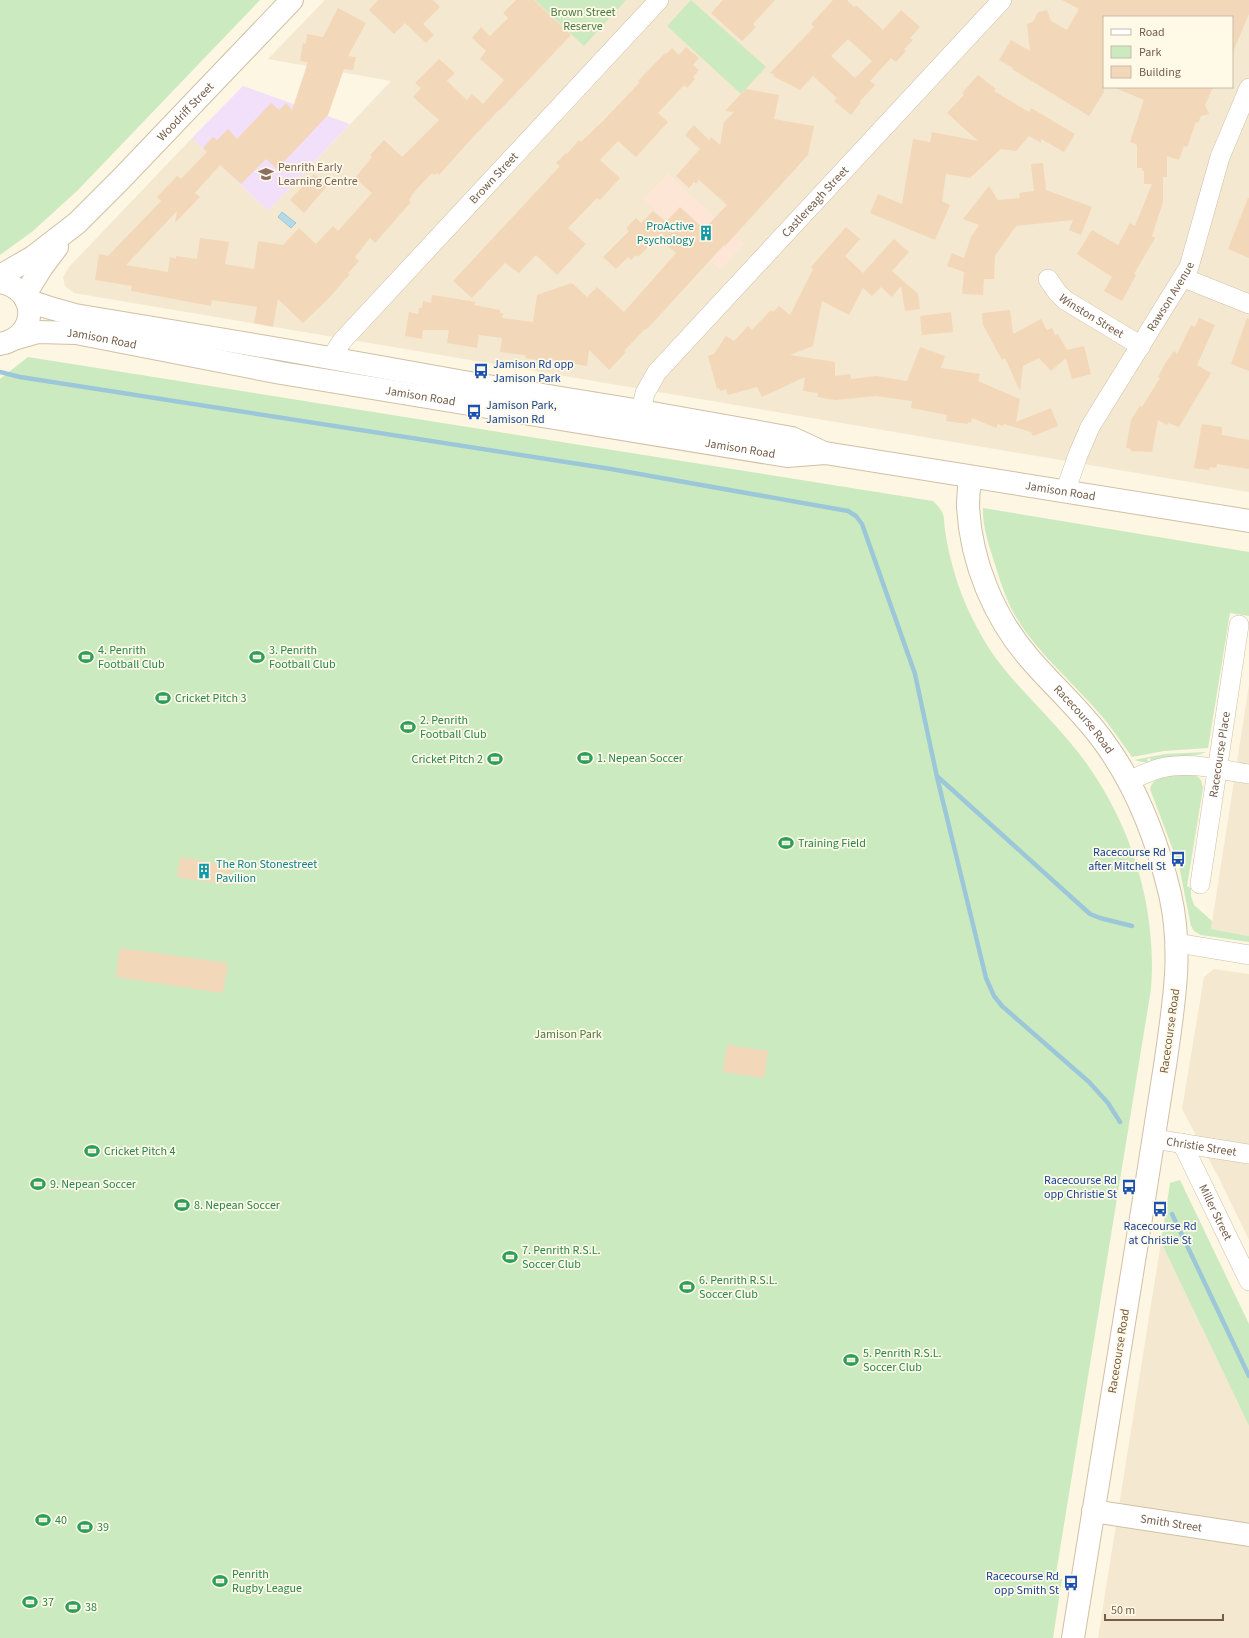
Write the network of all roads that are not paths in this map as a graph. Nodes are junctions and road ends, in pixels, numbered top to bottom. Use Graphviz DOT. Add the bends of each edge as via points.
graph roads {
  1 [pos="292,0"];
  2 [pos="659,0"];
  3 [pos="1002,0"];
  4 [pos="1249,88"];
  5 [pos="77,223"];
  6 [pos="0,276"];
  7 [pos="1184,278"];
  8 [pos="1048,279"];
  9 [pos="0,282"];
  10 [pos="25,298"];
  11 [pos="1249,304"];
  12 [pos="8,341"];
  13 [pos="1141,346"];
  14 [pos="331,358"];
  15 [pos="641,411"];
  16 [pos="825,453"];
  17 [pos="970,476"];
  18 [pos="1065,492"];
  19 [pos="1249,521"];
  20 [pos="1239,625"];
  21 [pos="1217,769"];
  22 [pos="1249,774"];
  23 [pos="1129,781"];
  24 [pos="1200,884"];
  25 [pos="1176,943"];
  26 [pos="1249,955"];
  27 [pos="1154,1139"];
  28 [pos="1182,1143"];
  29 [pos="1249,1154"];
  30 [pos="1249,1281"];
  31 [pos="1094,1511"];
  32 [pos="1249,1535"];
  33 [pos="1073,1638"];
  1 -- 5 [label="main road, Woodriff Street"];
  2 -- 14 [label="street, Brown Street" via="342,341"];
  3 -- 15 [label="street, Castlereagh Street" via="657,372 645,393"];
  4 -- 7 [label="street, Rawson Avenue" via="1220,157 1192,260"];
  5 -- 6 [label="main road, Woodriff Street" via="33,257"];
  5 -- 10 [label="main road, Woodriff Street" via="42,267"];
  7 -- 11 [label="street"];
  7 -- 13 [label="street, Rawson Avenue"];
  8 -- 13 [label="street, Winston Street" via="1065,300"];
  9 -- 10 [label="main road" via="9,283 19,289"];
  10 -- 12 [label="main road" via="30,312 28,321 24,331"];
  10 -- 14 [label="main road, Jamison Road" via="74,315"];
  12 -- 16 [label="main road, Jamison Road" via="38,332 76,333 281,373 787,456"];
  13 -- 18 [label="street, Rawson Avenue" via="1090,427"];
  14 -- 15 [label="main road, Jamison Road"];
  15 -- 16 [label="main road, Jamison Road" via="792,438"];
  16 -- 17 [label="main road, Jamison Road"];
  17 -- 18 [label="main road, Jamison Road"];
  17 -- 23 [label="main road, Racecourse Road" via="968,504 971,534 984,581 1000,618 1029,658 1090,724"];
  18 -- 19 [label="main road, Jamison Road"];
  20 -- 21 [label="street, Racecourse Place"];
  21 -- 22 [label="street"];
  21 -- 23 [label="street" via="1195,765 1172,766"];
  21 -- 24 [label="street, Racecourse Place"];
  23 -- 25 [label="main road, Racecourse Road" via="1159,855 1170,897"];
  25 -- 26 [label="street"];
  25 -- 27 [label="main road, Racecourse Road" via="1177,980"];
  27 -- 28 [label="street, Christie Street"];
  27 -- 31 [label="main road, Racecourse Road"];
  28 -- 29 [label="street, Christie Street"];
  28 -- 30 [label="street, Miller Street"];
  31 -- 32 [label="main road, Smith Street"];
  31 -- 33 [label="main road, Racecourse Road"];
}
